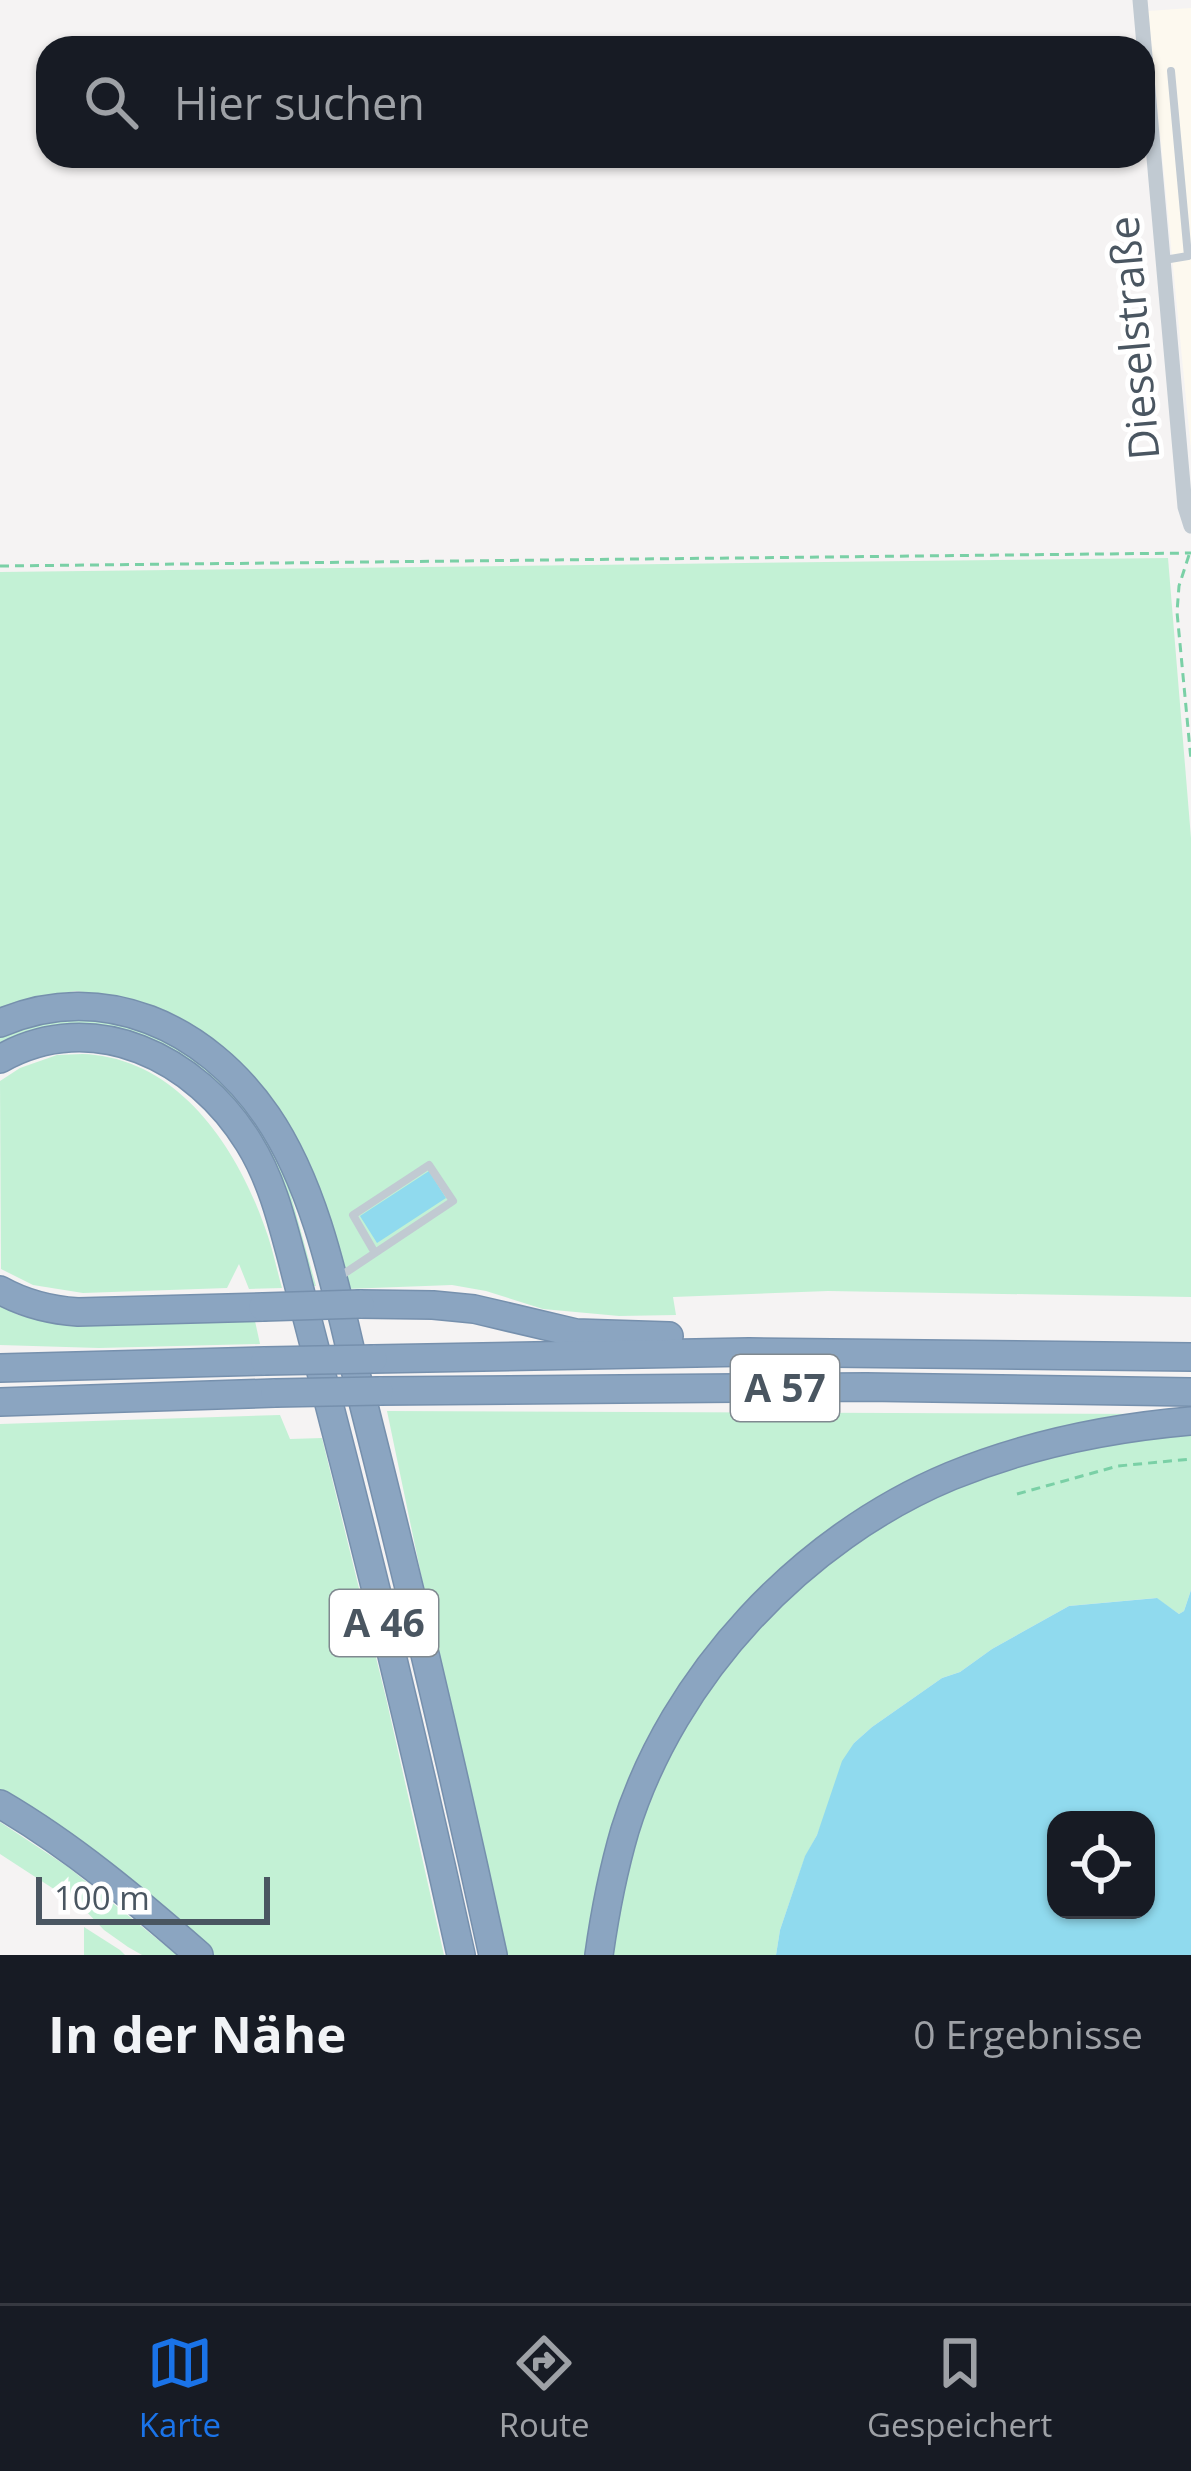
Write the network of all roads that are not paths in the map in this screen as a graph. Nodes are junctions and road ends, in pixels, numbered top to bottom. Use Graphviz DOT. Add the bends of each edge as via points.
graph roads {
  1 [pos="1140,0"];
  2 [pos="1143,36"];
  3 [pos="1171,71"];
  4 [pos="1154,168"];
  5 [pos="1162,260"];
  6 [pos="1191,526"];
  7 [pos="0,1023"];
  8 [pos="0,1059"];
  9 [pos="375,1252"];
  10 [pos="332,1280"];
  11 [pos="0,1290"];
  12 [pos="749,1352"];
  13 [pos="1191,1357"];
  14 [pos="0,1368"];
  15 [pos="1191,1392"];
  16 [pos="0,1402"];
  17 [pos="1191,1421"];
  18 [pos="0,1804"];
  19 [pos="199,1955"];
  20 [pos="461,1955"];
  21 [pos="493,1955"];
  22 [pos="598,1955"];
  1 -- 2 [label="street, Dieselstraße"];
  3 -- 5 [label="lane" via="1189,256"];
  4 -- 5 [label="street, Dieselstraße"];
  5 -- 6 [label="street, Dieselstraße"];
  7 -- 10 [label="highway" via="48,1007 100,1006 173,1030 214,1059 280,1137"];
  8 -- 20 [label="highway, A 46" via="72,1036 124,1043 201,1088 261,1166 363,1537"];
  9 -- 9 [label="lane" via="453,1201 429,1165 353,1215"];
  9 -- 10 [label="lane"];
  10 -- 21 [label="highway"];
  11 -- 12 [label="highway, bridge" via="78,1312 433,1304 576,1333 670,1336"];
  12 -- 13 [label="highway, A 57"];
  12 -- 14 [label="highway, A 57, bridge"];
  15 -- 16 [label="highway, A 57, bridge" via="379,1391"];
  17 -- 22 [label="highway" via="1079,1436 949,1477 886,1508 778,1591 724,1649 653,1762 626,1826"];
  18 -- 19 [label="highway"];
}
